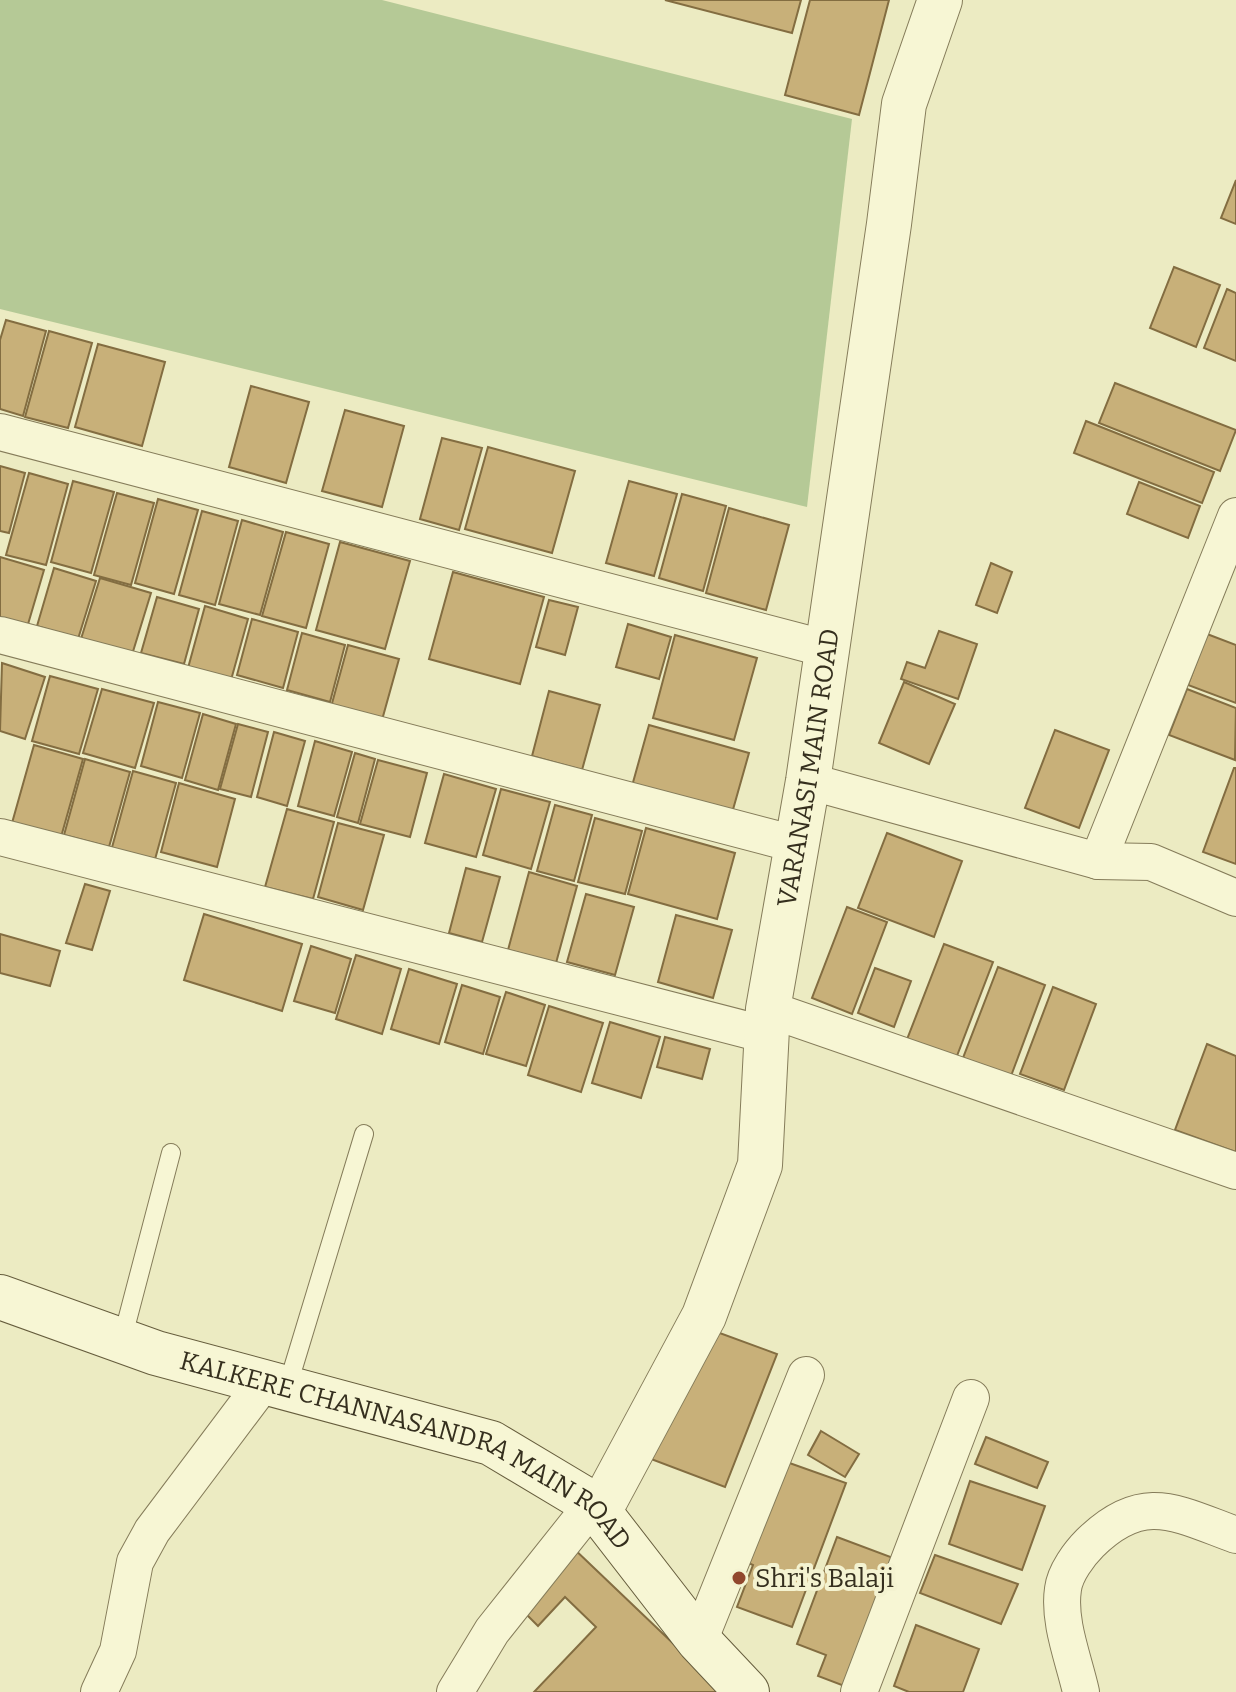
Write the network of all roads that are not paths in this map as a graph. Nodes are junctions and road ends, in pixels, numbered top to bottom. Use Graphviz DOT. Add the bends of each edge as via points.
graph roads {
  1 [pos="940,0"];
  2 [pos="0,432"];
  3 [pos="1236,516"];
  4 [pos="1221,600"];
  5 [pos="0,635"];
  6 [pos="827,649"];
  7 [pos="808,781"];
  8 [pos="0,837"];
  9 [pos="795,844"];
  10 [pos="1098,861"];
  11 [pos="1236,898"];
  12 [pos="768,1022"];
  13 [pos="364,1134"];
  14 [pos="171,1153"];
  15 [pos="1236,1171"];
  16 [pos="0,1297"];
  17 [pos="122,1340"];
  18 [pos="806,1375"];
  19 [pos="276,1385"];
  20 [pos="971,1398"];
  21 [pos="596,1507"];
  22 [pos="1236,1535"];
  23 [pos="699,1641"];
  24 [pos="99,1692"];
  25 [pos="455,1692"];
  26 [pos="747,1692"];
  27 [pos="859,1692"];
  28 [pos="1081,1692"];
  1 -- 6 [label="street, VARANASI MAIN ROAD" via="904,104"];
  2 -- 6 [label="street"];
  3 -- 4 [label="street"];
  4 -- 10 [label="street"];
  5 -- 9 [label="street"];
  6 -- 7 [label="street, VARANASI MAIN ROAD"];
  7 -- 9 [label="street, VARANASI MAIN ROAD"];
  7 -- 10 [label="street"];
  8 -- 12 [label="street"];
  9 -- 12 [label="street, VARANASI MAIN ROAD"];
  10 -- 11 [label="street" via="1151,862"];
  12 -- 15 [label="street"];
  12 -- 21 [label="street, VARANASI MAIN ROAD" via="760,1165 704,1316"];
  13 -- 19 [label="lane"];
  14 -- 17 [label="lane"];
  16 -- 17 [label="street, KALKERE CHANNASANDRA MAIN ROAD"];
  17 -- 19 [label="street, KALKERE CHANNASANDRA MAIN ROAD"];
  18 -- 23 [label="street"];
  19 -- 21 [label="street, KALKERE CHANNASANDRA MAIN ROAD" via="491,1443"];
  19 -- 24 [label="street" via="152,1531 135,1562 118,1651"];
  20 -- 27 [label="street"];
  21 -- 23 [label="street, KALKERE CHANNASANDRA MAIN ROAD"];
  21 -- 25 [label="street" via="492,1631"];
  22 -- 28 [label="street" via="1168,1510 1135,1512 1107,1527 1079,1553 1063,1587 1063,1611"];
  23 -- 26 [label="street, KALKERE CHANNASANDRA MAIN ROAD"];
}
